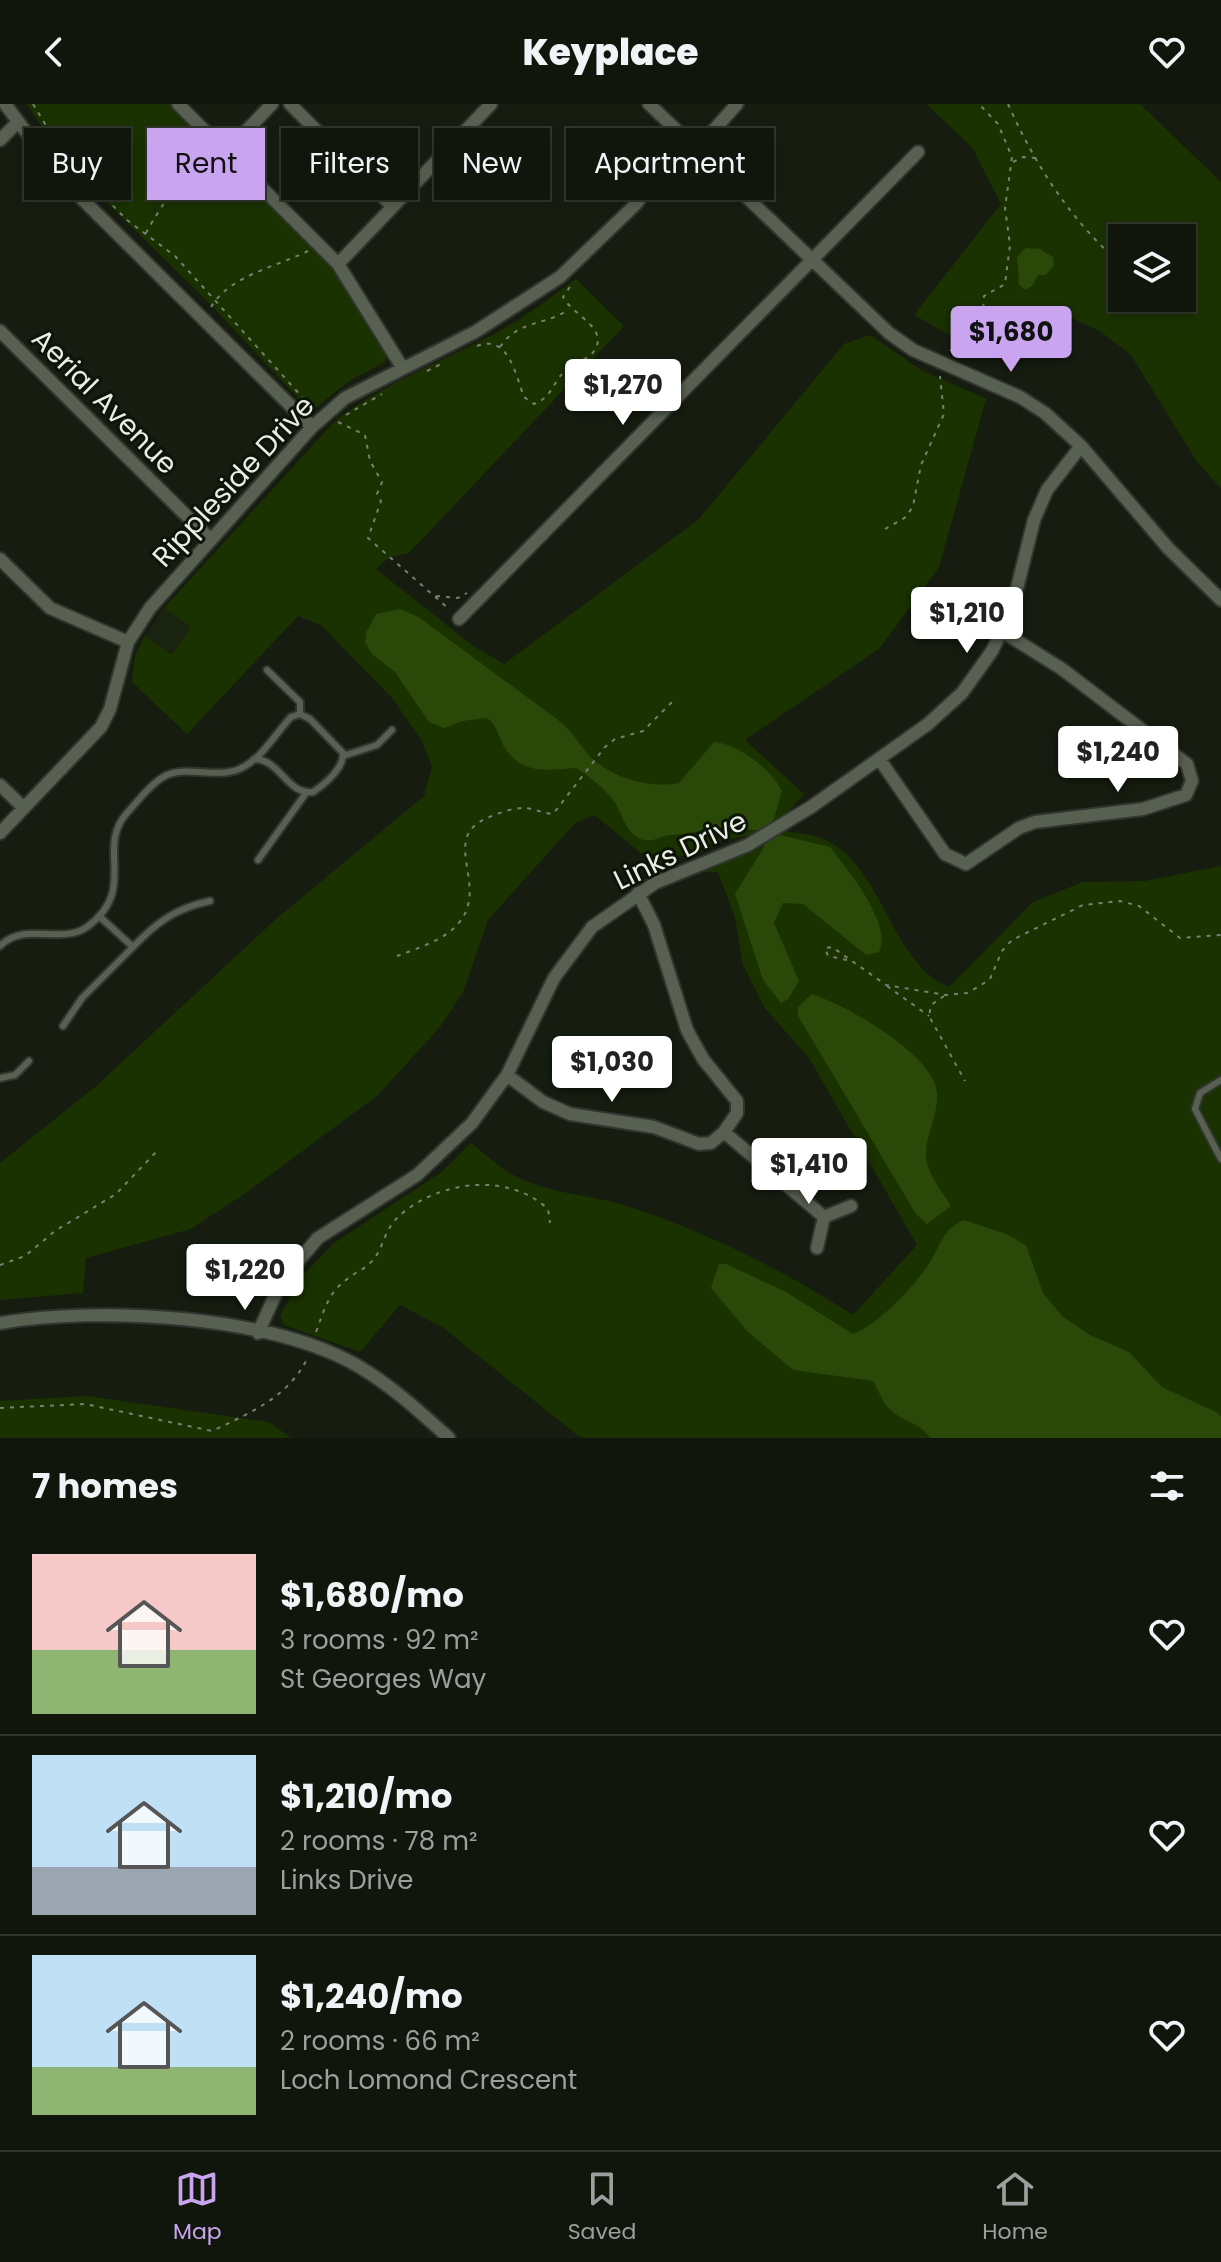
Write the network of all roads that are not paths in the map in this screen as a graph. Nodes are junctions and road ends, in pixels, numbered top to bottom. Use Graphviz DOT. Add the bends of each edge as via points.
graph roads {
  1 [pos="5,104"];
  2 [pos="178,104"];
  3 [pos="272,104"];
  4 [pos="290,104"];
  5 [pos="491,104"];
  6 [pos="649,104"];
  7 [pos="737,104"];
  8 [pos="17,123"];
  9 [pos="203,128"];
  10 [pos="249,128"];
  11 [pos="673,128"];
  12 [pos="716,128"];
  13 [pos="0,140"];
  14 [pos="918,152"];
  15 [pos="265,190"];
  16 [pos="639,200"];
  17 [pos="749,200"];
  18 [pos="392,206"];
  19 [pos="812,261"];
  20 [pos="338,264"];
  21 [pos="0,331"];
  22 [pos="402,367"];
  23 [pos="323,422"];
  24 [pos="1081,446"];
  25 [pos="211,540"];
  26 [pos="0,559"];
  27 [pos="1221,600"];
  28 [pos="459,619"];
  29 [pos="1003,632"];
  30 [pos="128,642"];
  31 [pos="267,670"];
  32 [pos="300,714"];
  33 [pos="392,730"];
  34 [pos="343,756"];
  35 [pos="254,759"];
  36 [pos="880,760"];
  37 [pos="0,785"];
  38 [pos="306,793"];
  39 [pos="24,808"];
  40 [pos="0,833"];
  41 [pos="258,860"];
  42 [pos="638,893"];
  43 [pos="210,901"];
  44 [pos="99,916"];
  45 [pos="0,946"];
  46 [pos="133,947"];
  47 [pos="63,1026"];
  48 [pos="29,1061"];
  49 [pos="507,1075"];
  50 [pos="0,1078"];
  51 [pos="1221,1080"];
  52 [pos="724,1132"];
  53 [pos="1221,1159"];
  54 [pos="851,1206"];
  55 [pos="824,1217"];
  56 [pos="817,1248"];
  57 [pos="0,1323"];
  58 [pos="258,1333"];
  59 [pos="449,1438"];
  1 -- 8 [label="street"];
  2 -- 9 [label="street"];
  3 -- 10 [label="street"];
  4 -- 18 [label="street"];
  5 -- 18 [label="street"];
  6 -- 11 [label="street"];
  7 -- 12 [label="street"];
  8 -- 13 [label="street"];
  8 -- 23 [label="street" via="59,176 203,319"];
  14 -- 19 [label="street"];
  15 -- 20 [label="street"];
  16 -- 22 [label="street, Rippleside Drive" via="560,277 475,332"];
  17 -- 19 [label="street"];
  18 -- 20 [label="street"];
  19 -- 24 [label="street" via="913,350 1033,404"];
  19 -- 28 [label="street"];
  20 -- 22 [label="street"];
  21 -- 25 [label="street, Aerial Avenue"];
  22 -- 23 [label="street, Rippleside Drive" via="345,398"];
  23 -- 25 [label="street, Rippleside Drive"];
  24 -- 27 [label="street" via="1168,548"];
  24 -- 29 [label="street, Links Drive" via="1054,477 1040,504"];
  25 -- 30 [label="street, Rippleside Drive" via="150,608"];
  26 -- 30 [label="street" via="50,608"];
  29 -- 36 [label="street, Links Drive" via="962,693"];
  29 -- 36 [label="street" via="1062,669 1187,764 1192,781 1186,795 1143,809 1035,822 966,864 945,854"];
  30 -- 39 [label="street, Rippleside Drive" via="107,718"];
  31 -- 32 [label="lane" via="300,702"];
  32 -- 34 [label="lane"];
  32 -- 35 [label="lane" via="291,717"];
  33 -- 34 [label="lane" via="377,745"];
  34 -- 38 [label="lane" via="318,789"];
  35 -- 38 [label="lane" via="268,761"];
  35 -- 44 [label="lane" via="230,772 170,774 158,782 117,827 115,890"];
  36 -- 42 [label="street, Links Drive" via="748,845"];
  37 -- 39 [label="street"];
  38 -- 41 [label="lane"];
  39 -- 40 [label="street, Rippleside Drive"];
  42 -- 49 [label="street, Links Drive" via="592,927 572,951"];
  42 -- 52 [label="street" via="654,925 687,1030 737,1101 737,1113"];
  43 -- 46 [label="lane" via="184,906 161,919"];
  44 -- 45 [label="lane" via="82,930 25,933"];
  44 -- 46 [label="lane"];
  46 -- 47 [label="lane" via="82,998"];
  48 -- 50 [label="lane" via="15,1075"];
  49 -- 52 [label="street" via="543,1102 570,1114 654,1127 699,1144 711,1143"];
  49 -- 58 [label="street, Links Drive" via="472,1123 436,1159 309,1247 274,1292"];
  51 -- 53 [label="lane" via="1200,1093 1195,1109"];
  52 -- 55 [label="street"];
  54 -- 55 [label="street"];
  55 -- 56 [label="street"];
  57 -- 58 [label="street" via="127,1316"];
  58 -- 59 [label="street" via="322,1349 356,1365"];
}
